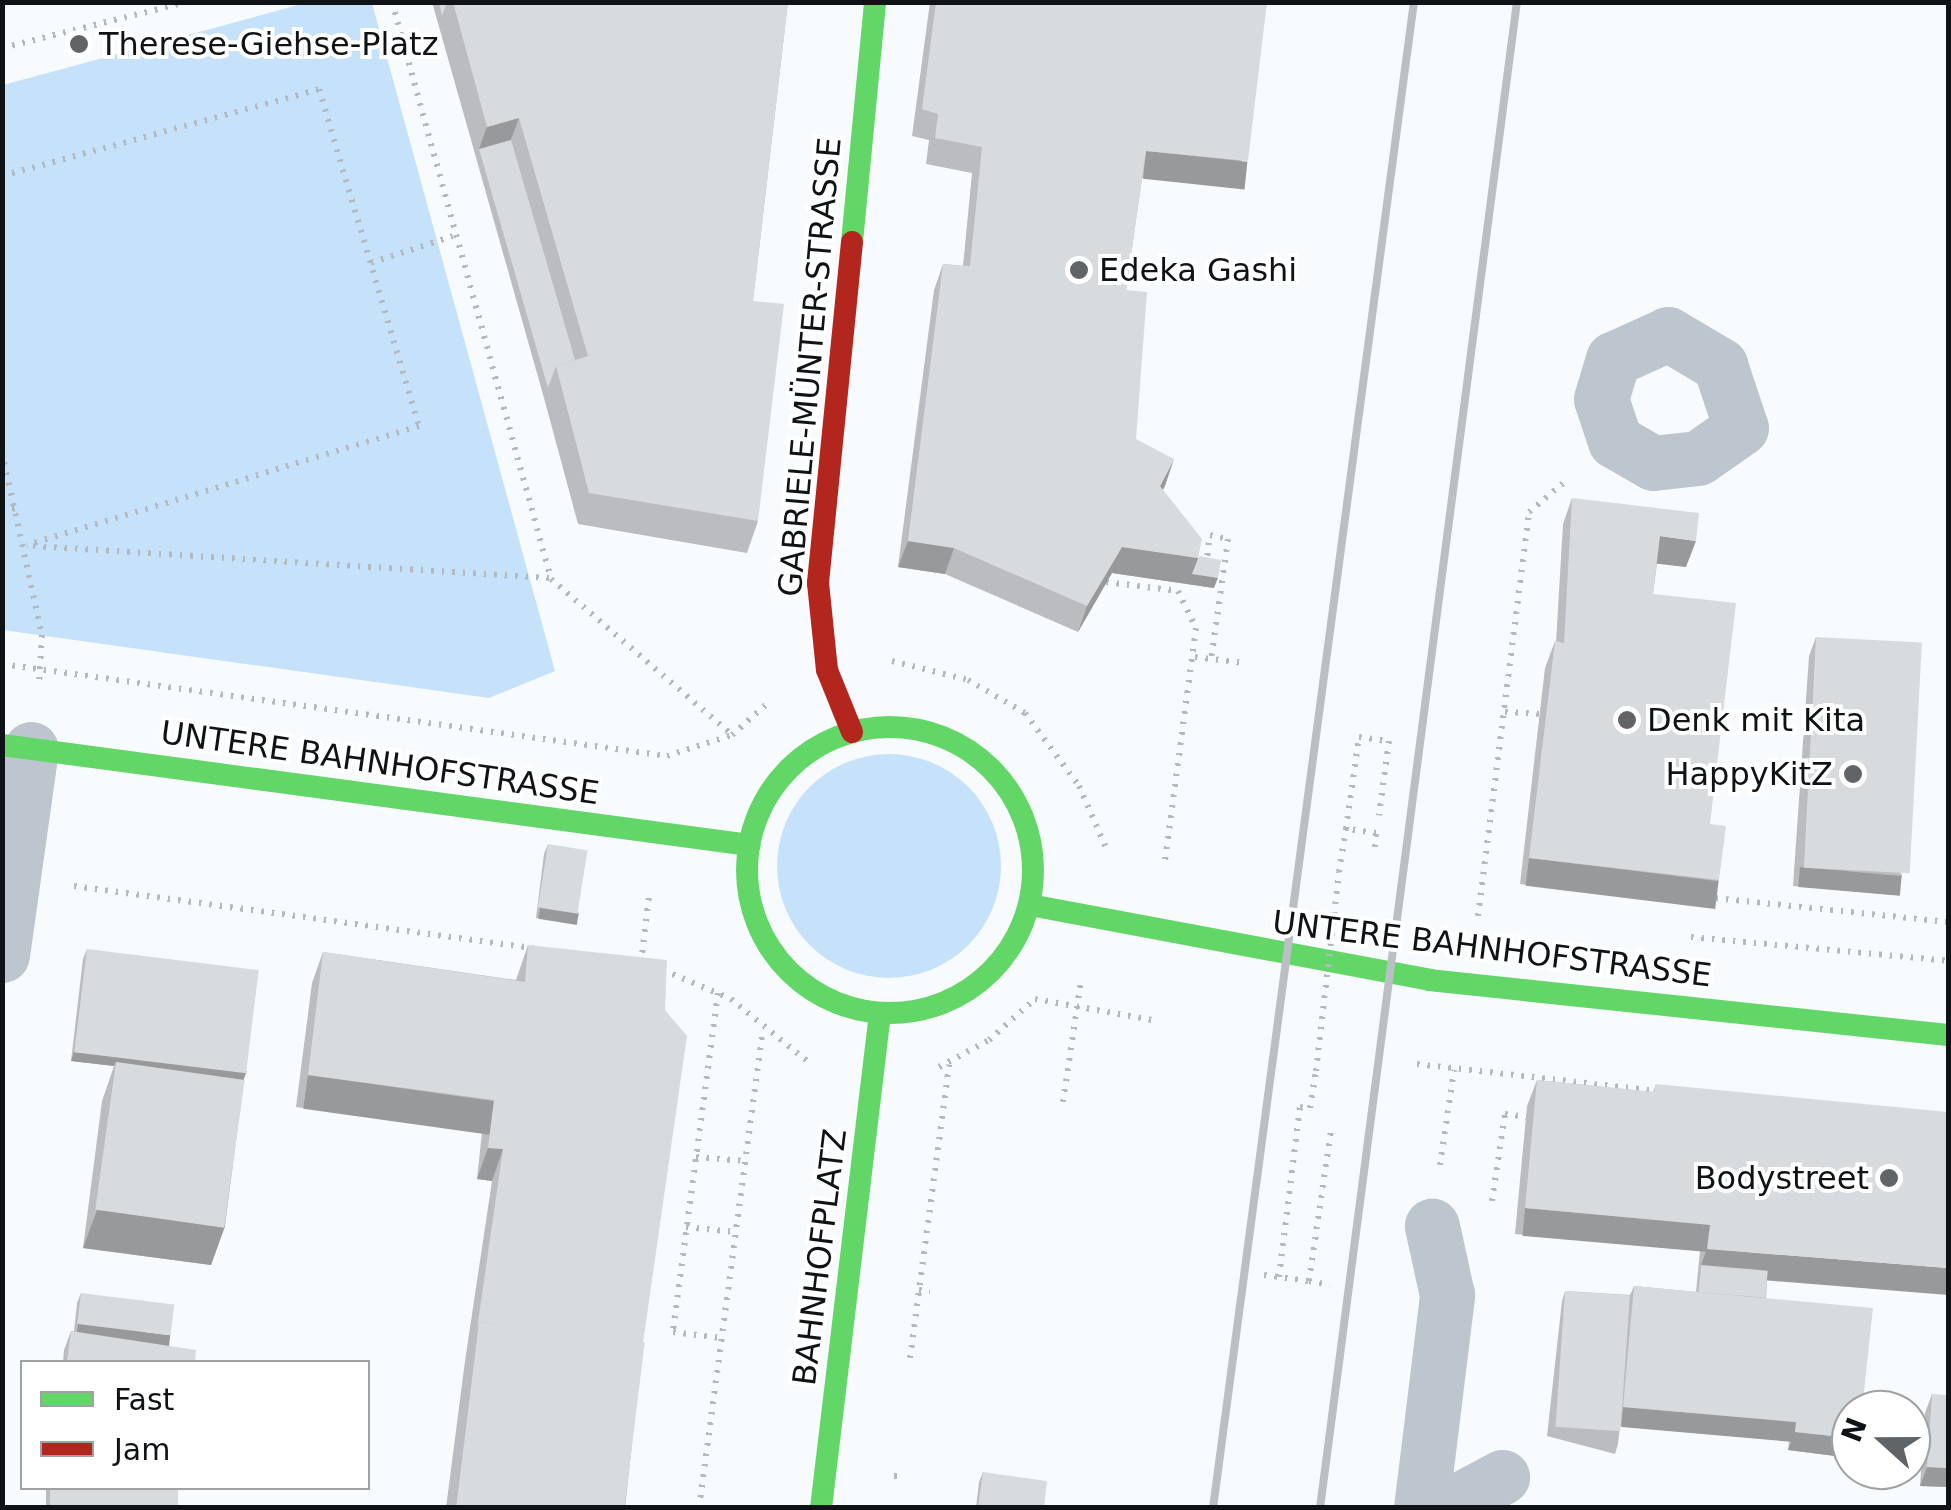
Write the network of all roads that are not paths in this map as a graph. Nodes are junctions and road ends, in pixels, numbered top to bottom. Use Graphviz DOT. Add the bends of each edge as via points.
graph roads {
  1 [pos="875,2"];
  2 [pos="852,732"];
  3 [pos="17,747"];
  4 [pos="749,845"];
  5 [pos="1030,904"];
  6 [pos="2,955"];
  7 [pos="880,1014"];
  8 [pos="1948,1035"];
  9 [pos="1432,1226"];
  10 [pos="1502,1477"];
  11 [pos="821,1508"];
  12 [pos="1421,1508"];
  13 [pos="1444,1508"];
  1 -- 2 [label="street, GABRIELE-MÜNTER-STRASSE" via="818,583 827,670"];
  2 -- 4 [label="street" via="785,771"];
  2 -- 5 [label="street" via="899,727 976,754 1025,820"];
  3 -- 4 [label="street, UNTERE BAHNHOFSTRASSE"];
  3 -- 6 [label="street" via="13,878"];
  4 -- 7 [label="street" via="749,893 764,938 794,976 834,1003"];
  5 -- 7 [label="street" via="1016,940 959,996"];
  5 -- 8 [label="street, UNTERE BAHNHOFSTRASSE" via="1429,980"];
  7 -- 11 [label="street, BAHNHOFPLATZ"];
  9 -- 12 [label="street" via="1447,1295"];
  10 -- 13 [label="street"];
}
